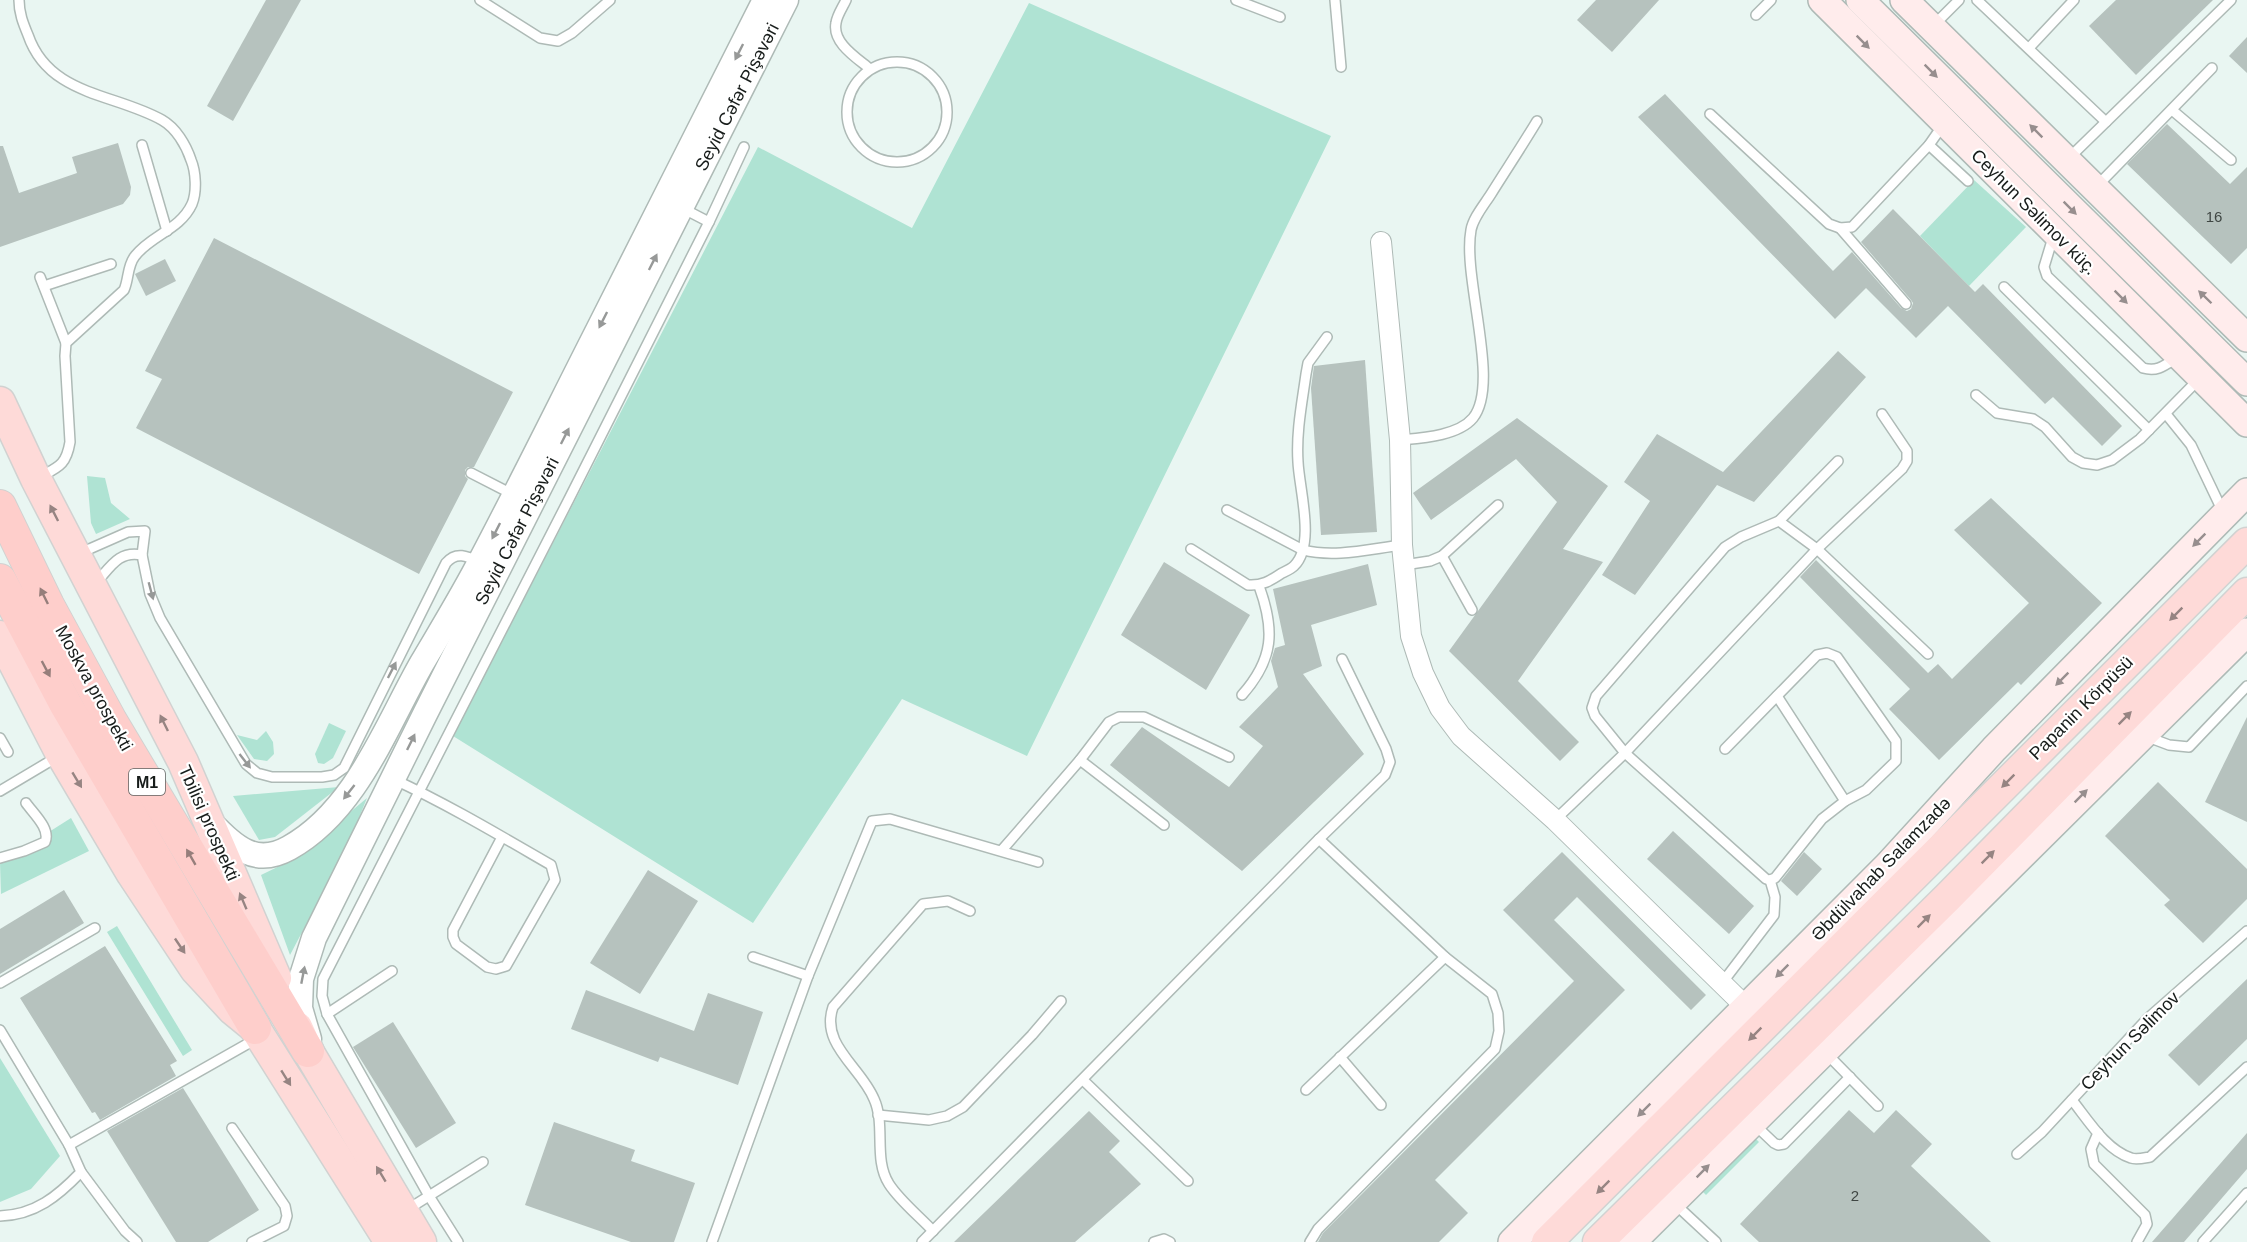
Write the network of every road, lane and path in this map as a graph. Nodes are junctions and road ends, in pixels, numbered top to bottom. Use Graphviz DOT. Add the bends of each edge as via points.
graph roads {
  1 [pos="19,0"];
  2 [pos="480,0"];
  3 [pos="610,0"];
  4 [pos="765,0"];
  5 [pos="786,0"];
  6 [pos="846,0"];
  7 [pos="1236,0"];
  8 [pos="1335,0"];
  9 [pos="1771,0"];
  10 [pos="1822,0"];
  11 [pos="1845,0"];
  12 [pos="1904,0"];
  13 [pos="1959,0"];
  14 [pos="1977,0"];
  15 [pos="2074,0"];
  16 [pos="2231,0"];
  17 [pos="1868,8"];
  18 [pos="1756,15"];
  19 [pos="1280,17"];
  20 [pos="1931,28"];
  21 [pos="2029,48"];
  22 [pos="1341,67"];
  23 [pos="2212,68"];
  24 [pos="870,69"];
  25 [pos="2172,110"];
  26 [pos="1710,114"];
  27 [pos="1537,121"];
  28 [pos="2106,122"];
  29 [pos="1936,134"];
  30 [pos="142,145"];
  31 [pos="744,147"];
  32 [pos="2231,160"];
  33 [pos="2066,161"];
  34 [pos="1968,181"];
  35 [pos="2094,188"];
  36 [pos="681,207"];
  37 [pos="709,222"];
  38 [pos="1840,228"];
  39 [pos="167,231"];
  40 [pos="2054,232"];
  41 [pos="1381,242"];
  42 [pos="111,264"];
  43 [pos="2149,284"];
  44 [pos="2004,287"];
  45 [pos="1906,304"];
  46 [pos="1327,337"];
  47 [pos="2160,337"];
  48 [pos="2247,338"];
  49 [pos="66,343"];
  50 [pos="2215,350"];
  51 [pos="2180,356"];
  52 [pos="2202,377"];
  53 [pos="2247,382"];
  54 [pos="1976,395"];
  55 [pos="0,402"];
  56 [pos="1882,414"];
  57 [pos="2166,414"];
  58 [pos="2247,423"];
  59 [pos="2149,430"];
  60 [pos="1400,440"];
  61 [pos="1838,461"];
  62 [pos="471,473"];
  63 [pos="36,479"];
  64 [pos="514,495"];
  65 [pos="2241,498"];
  66 [pos="1498,505"];
  67 [pos="0,506"];
  68 [pos="1227,510"];
  69 [pos="1779,521"];
  70 [pos="2247,543"];
  71 [pos="1402,545"];
  72 [pos="1191,549"];
  73 [pos="1817,549"];
  74 [pos="1303,550"];
  75 [pos="76,555"];
  76 [pos="142,555"];
  77 [pos="1442,556"];
  78 [pos="480,562"];
  79 [pos="1404,565"];
  80 [pos="0,580"];
  81 [pos="93,586"];
  82 [pos="1259,586"];
  83 [pos="2247,594"];
  84 [pos="1472,610"];
  85 [pos="2247,632"];
  86 [pos="0,636"];
  87 [pos="1928,654"];
  88 [pos="1341,659"];
  89 [pos="2247,686"];
  90 [pos="1242,695"];
  91 [pos="1777,696"];
  92 [pos="400,702"];
  93 [pos="425,714"];
  94 [pos="2143,735"];
  95 [pos="0,738"];
  96 [pos="1725,749"];
  97 [pos="8,752"];
  98 [pos="1625,753"];
  99 [pos="61,754"];
  100 [pos="1229,757"];
  101 [pos="1080,760"];
  102 [pos="393,779"];
  103 [pos="418,790"];
  104 [pos="0,791"];
  105 [pos="1845,801"];
  106 [pos="26,803"];
  107 [pos="1555,820"];
  108 [pos="210,822"];
  109 [pos="1164,825"];
  110 [pos="502,837"];
  111 [pos="1319,839"];
  112 [pos="1002,850"];
  113 [pos="0,858"];
  114 [pos="1038,862"];
  115 [pos="1916,874"];
  116 [pos="1770,880"];
  117 [pos="970,911"];
  118 [pos="95,928"];
  119 [pos="1861,928"];
  120 [pos="2247,931"];
  121 [pos="1805,948"];
  122 [pos="1888,956"];
  123 [pos="753,957"];
  124 [pos="1444,957"];
  125 [pos="392,971"];
  126 [pos="808,976"];
  127 [pos="0,983"];
  128 [pos="1722,983"];
  129 [pos="1061,1001"];
  130 [pos="1746,1007"];
  131 [pos="1868,1008"];
  132 [pos="327,1014"];
  133 [pos="0,1030"];
  134 [pos="258,1032"];
  135 [pos="1713,1040"];
  136 [pos="1824,1051"];
  137 [pos="1340,1057"];
  138 [pos="314,1062"];
  139 [pos="2247,1067"];
  140 [pos="1850,1077"];
  141 [pos="1083,1080"];
  142 [pos="1306,1090"];
  143 [pos="1696,1093"];
  144 [pos="2072,1100"];
  145 [pos="1381,1105"];
  146 [pos="1878,1106"];
  147 [pos="878,1115"];
  148 [pos="1739,1119"];
  149 [pos="232,1128"];
  150 [pos="2098,1133"];
  151 [pos="69,1145"];
  152 [pos="2017,1154"];
  153 [pos="483,1162"];
  154 [pos="81,1172"];
  155 [pos="1188,1181"];
  156 [pos="2247,1193"];
  157 [pos="429,1196"];
  158 [pos="1672,1202"];
  159 [pos="404,1212"];
  160 [pos="0,1216"];
  161 [pos="933,1231"];
  162 [pos="137,1242"];
  163 [pos="252,1242"];
  164 [pos="390,1242"];
  165 [pos="421,1242"];
  166 [pos="458,1242"];
  167 [pos="712,1242"];
  168 [pos="922,1242"];
  169 [pos="1154,1242"];
  170 [pos="1170,1242"];
  171 [pos="1310,1242"];
  172 [pos="1512,1242"];
  173 [pos="1547,1242"];
  174 [pos="1598,1242"];
  175 [pos="1632,1242"];
  176 [pos="1716,1242"];
  177 [pos="2137,1242"];
  178 [pos="2203,1242"];
  1 -- 39 [label="lane" via="31,45 52,72 81,90 163,120 176,132 195,168 195,183 193,203 180,222"];
  2 -- 3 [label="lane" via="540,38 558,41"];
  4 -- 64 [label="street, Seyid Cəfər Pişəvəri, one-way"];
  5 -- 36 [label="street, Seyid Cəfər Pişəvəri"];
  6 -- 24 [label="lane" via="836,24 838,36 843,46"];
  7 -- 19 [label="lane"];
  8 -- 22 [label="lane"];
  9 -- 18 [label="lane"];
  10 -- 29 [label="main road, Ceyhun Səlimov küç., one-way"];
  11 -- 17 [label="main road, Ceyhun Səlimov küç."];
  12 -- 20 [label="main road"];
  13 -- 20 [label="lane"];
  14 -- 21 [label="lane"];
  15 -- 21 [label="lane"];
  16 -- 28 [label="lane"];
  17 -- 43 [label="main road, Ceyhun Səlimov küç., one-way"];
  33 -- 20 [label="main road, one-way"];
  21 -- 28 [label="lane"];
  23 -- 25 [label="lane"];
  24 -- 24 [label="lane" via="860,76 848,97 846,115 851,133 866,152 882,160 900,162 923,154 945,126 942,90 927,72 911,64 893,62"];
  25 -- 32 [label="lane"];
  25 -- 35 [label="lane"];
  26 -- 38 [label="lane" via="1829,224"];
  27 -- 60 [label="lane" via="1472,227 1472,286 1483,354 1481,402 1472,419 1452,432"];
  28 -- 33 [label="lane"];
  29 -- 34 [label="lane"];
  29 -- 38 [label="lane" via="1852,227"];
  29 -- 40 [label="main road, Ceyhun Səlimov küç."];
  30 -- 39 [label="lane"];
  31 -- 37 [label="lane"];
  33 -- 35 [label="main road"];
  48 -- 35 [label="main road, one-way"];
  36 -- 37 [label="lane"];
  93 -- 36 [label="street, Seyid Cəfər Pişəvəri, one-way"];
  37 -- 103 [label="lane"];
  38 -- 45 [label="lane"];
  39 -- 49 [label="lane" via="136,254 124,290"];
  40 -- 47 [label="main road, Ceyhun Səlimov küç., one-way"];
  40 -- 51 [label="lane" via="2044,267 2047,276 2143,368 2161,368"];
  41 -- 60 [label="street"];
  42 -- 49 [label="lane" via="42,282"];
  43 -- 47 [label="main road"];
  43 -- 50 [label="main road, Ceyhun Səlimov küç."];
  44 -- 59 [label="lane"];
  46 -- 74 [label="lane" via="1308,363 1298,440"];
  47 -- 50 [label="main road"];
  47 -- 51 [label="main road, Ceyhun Səlimov küç."];
  49 -- 63 [label="lane" via="68,456 60,466"];
  50 -- 53 [label="main road, Ceyhun Səlimov küç."];
  51 -- 52 [label="main road, Ceyhun Səlimov küç."];
  52 -- 57 [label="lane"];
  52 -- 58 [label="main road, Ceyhun Səlimov küç."];
  54 -- 59 [label="lane" via="1997,413 2033,419 2083,463 2097,465 2112,460"];
  55 -- 63 [label="main road, Tbilisi prospekti"];
  56 -- 73 [label="lane" via="1907,451 1907,461"];
  57 -- 59 [label="lane"];
  57 -- 65 [label="lane"];
  60 -- 71 [label="street"];
  61 -- 69 [label="lane"];
  62 -- 64 [label="lane"];
  75 -- 63 [label="main road, Tbilisi prospekti, one-way"];
  64 -- 78 [label="street, Seyid Cəfər Pişəvəri, one-way"];
  65 -- 121 [label="main road, Əbdülvahab Salamzadə, one-way" via="2002,740 1888,865"];
  66 -- 77 [label="lane"];
  138 -- 67 [label="highway, Moskva prospekti / M1, one-way" via="111,721"];
  68 -- 74 [label="lane"];
  69 -- 73 [label="lane"];
  69 -- 98 [label="lane" via="1725,547 1596,696 1592,708 1595,716"];
  70 -- 115 [label="main road, Papanin Körpüsü, one-way"];
  71 -- 74 [label="lane" via="1331,554"];
  71 -- 79 [label="street"];
  72 -- 82 [label="lane" via="1248,585"];
  73 -- 87 [label="lane"];
  73 -- 98 [label="lane"];
  74 -- 82 [label="lane" via="1295,565"];
  75 -- 76 [label="lane" via="128,532 145,531"];
  75 -- 81 [label="main road, Tbilisi prospekti"];
  76 -- 78 [label="lane, one-way" via="150,594 160,618 246,764 257,773 272,777 322,777 344,768 447,563 458,555"];
  76 -- 81 [label="lane" via="120,556"];
  77 -- 79 [label="lane"];
  77 -- 84 [label="lane"];
  78 -- 92 [label="street, Seyid Cəfər Pişəvəri"];
  79 -- 107 [label="street" via="1411,636 1440,708 1461,736"];
  80 -- 134 [label="highway, Moskva prospekti / M1, one-way" via="66,705"];
  108 -- 81 [label="main road, Tbilisi prospekti, one-way"];
  82 -- 90 [label="lane" via="1266,605 1269,640 1264,665"];
  122 -- 83 [label="main road, Papanin Körpüsü, one-way"];
  85 -- 94 [label="main road"];
  86 -- 99 [label="main road"];
  88 -- 111 [label="lane" via="1390,762 1385,775"];
  89 -- 94 [label="lane" via="2189,747 2169,745"];
  91 -- 96 [label="lane"];
  91 -- 105 [label="lane"];
  91 -- 105 [label="lane" via="1817,655 1827,653 1837,657 1896,741 1896,761 1866,790"];
  92 -- 93 [label="street"];
  92 -- 108 [label="street, Seyid Cəfər Pişəvəri, one-way" via="364,773 347,796 290,848 257,856 228,840"];
  102 -- 93 [label="street, Seyid Cəfər Pişəvəri, one-way"];
  131 -- 94 [label="main road, one-way"];
  95 -- 97 [label="lane"];
  98 -- 107 [label="lane"];
  98 -- 116 [label="lane"];
  99 -- 104 [label="lane"];
  99 -- 134 [label="main road, one-way" via="132,874 195,969"];
  100 -- 101 [label="lane" via="1136,716 1109,722"];
  101 -- 109 [label="lane"];
  101 -- 112 [label="lane"];
  102 -- 103 [label="lane"];
  138 -- 102 [label="street, Seyid Cəfər Pişəvəri, one-way" via="300,1008 301,979 314,938"];
  103 -- 110 [label="lane"];
  103 -- 132 [label="lane" via="323,979"];
  105 -- 116 [label="lane" via="1822,819"];
  106 -- 113 [label="lane" via="46,830 45,842"];
  107 -- 128 [label="street"];
  138 -- 108 [label="main road, Tbilisi prospekti, one-way"];
  110 -- 110 [label="lane" via="551,865 555,880 506,966 496,969 487,967 456,944 453,930"];
  111 -- 124 [label="lane"];
  111 -- 141 [label="lane"];
  112 -- 114 [label="lane"];
  112 -- 126 [label="lane" via="890,819 872,821"];
  115 -- 119 [label="main road, Əbdülvahab Salamzadə"];
  116 -- 128 [label="lane" via="1775,897 1774,915"];
  117 -- 147 [label="lane" via="948,901 923,904 833,1007 829,1018 833,1040 871,1092"];
  118 -- 127 [label="lane"];
  119 -- 121 [label="main road"];
  119 -- 143 [label="main road, Əbdülvahab Salamzadə, one-way"];
  120 -- 144 [label="lane, Ceyhun Səlimov" via="2147,1019"];
  121 -- 130 [label="main road, Əbdülvahab Salamzadə, one-way"];
  122 -- 131 [label="main road"];
  122 -- 148 [label="main road"];
  123 -- 126 [label="lane"];
  124 -- 137 [label="lane"];
  124 -- 171 [label="lane" via="1492,994 1499,1031 1495,1049 1318,1229"];
  125 -- 132 [label="lane"];
  126 -- 167 [label="lane"];
  128 -- 130 [label="street"];
  129 -- 147 [label="lane" via="963,1107 929,1120"];
  130 -- 135 [label="main road, Əbdülvahab Salamzadə"];
  131 -- 136 [label="main road"];
  132 -- 157 [label="lane"];
  133 -- 151 [label="lane"];
  134 -- 151 [label="lane"];
  134 -- 164 [label="main road, one-way"];
  135 -- 143 [label="main road"];
  135 -- 172 [label="main road, Əbdülvahab Salamzadə, one-way"];
  136 -- 140 [label="lane"];
  136 -- 148 [label="main road" via="1774,1101"];
  137 -- 142 [label="lane"];
  137 -- 145 [label="lane"];
  159 -- 138 [label="main road, Tbilisi prospekti, one-way"];
  139 -- 150 [label="lane" via="2150,1157 2133,1159"];
  140 -- 146 [label="lane"];
  140 -- 148 [label="lane" via="1784,1144 1774,1143"];
  141 -- 155 [label="lane"];
  141 -- 161 [label="lane"];
  143 -- 173 [label="main road, Əbdülvahab Salamzadə, one-way"];
  144 -- 150 [label="lane"];
  144 -- 152 [label="lane, Ceyhun Səlimov"];
  147 -- 161 [label="lane" via="881,1159 889,1184"];
  158 -- 148 [label="main road, one-way"];
  148 -- 174 [label="main road"];
  149 -- 163 [label="lane" via="285,1206 287,1216 284,1226"];
  150 -- 177 [label="lane" via="2091,1149 2094,1164 2145,1215 2147,1224"];
  151 -- 154 [label="lane"];
  153 -- 157 [label="lane"];
  154 -- 160 [label="lane" via="45,1205"];
  154 -- 162 [label="lane" via="124,1231"];
  156 -- 178 [label="lane"];
  157 -- 159 [label="lane"];
  157 -- 166 [label="lane"];
  158 -- 175 [label="main road"];
  158 -- 176 [label="lane"];
  159 -- 165 [label="main road, Tbilisi prospekti"];
  161 -- 168 [label="lane"];
  169 -- 170 [label="lane"];
}
